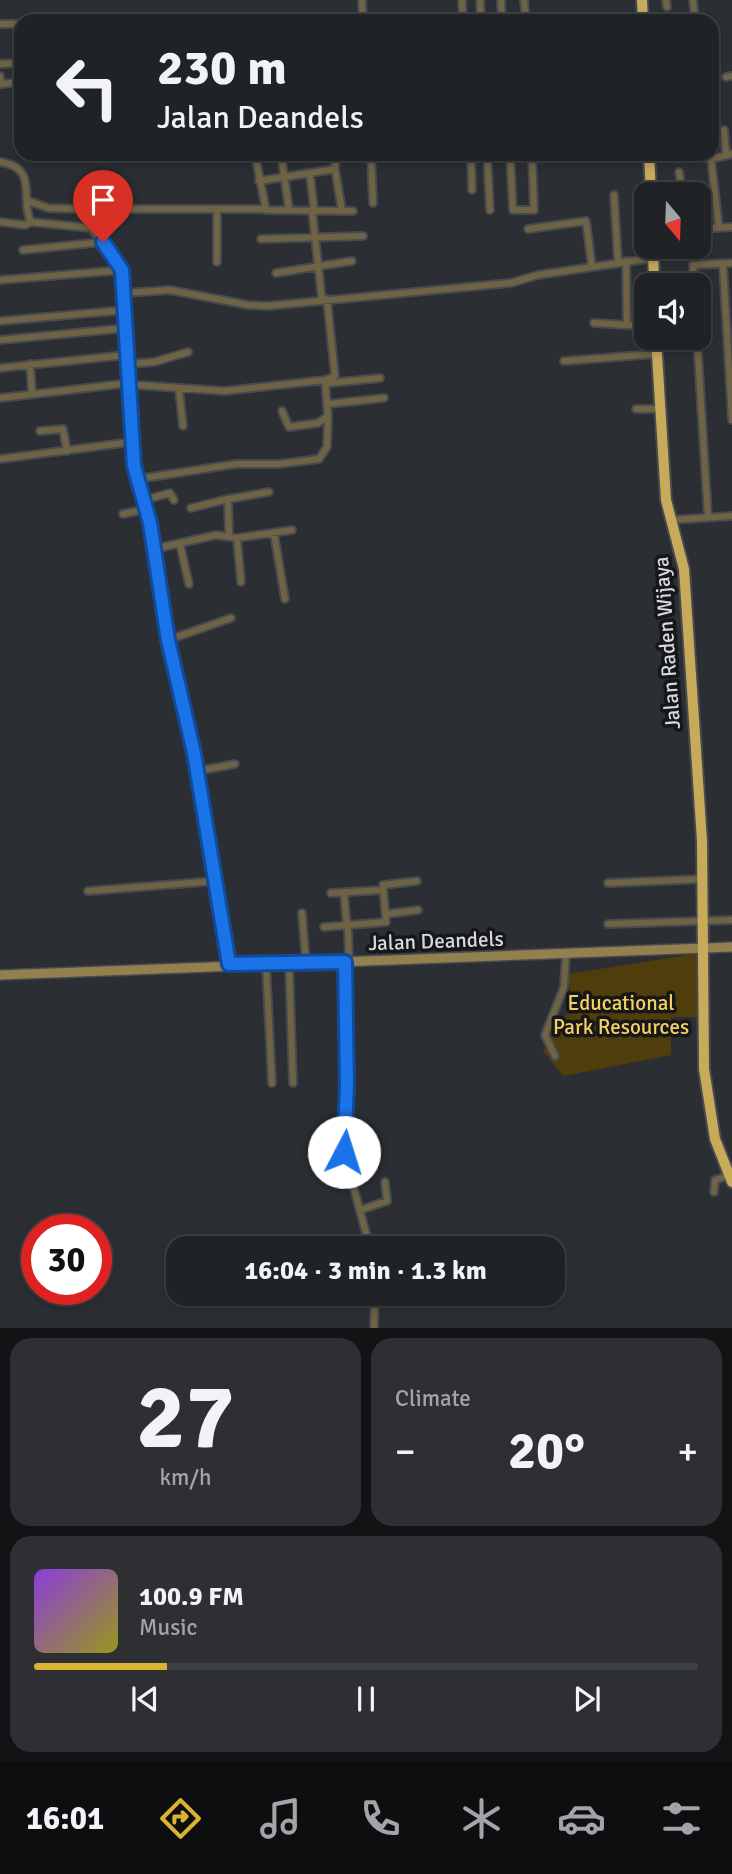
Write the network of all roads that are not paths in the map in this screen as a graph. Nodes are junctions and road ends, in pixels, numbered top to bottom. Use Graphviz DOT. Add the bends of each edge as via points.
graph roads {
  1 [pos="0,76"];
  2 [pos="1,84"];
  3 [pos="724,130"];
  4 [pos="729,154"];
  5 [pos="256,161"];
  6 [pos="282,161"];
  7 [pos="336,161"];
  8 [pos="371,161"];
  9 [pos="471,161"];
  10 [pos="487,161"];
  11 [pos="510,161"];
  12 [pos="532,161"];
  13 [pos="649,161"];
  14 [pos="712,161"];
  15 [pos="0,162"];
  16 [pos="335,169"];
  17 [pos="679,172"];
  18 [pos="310,174"];
  19 [pos="284,176"];
  20 [pos="260,181"];
  21 [pos="650,182"];
  22 [pos="681,182"];
  23 [pos="472,190"];
  24 [pos="614,195"];
  25 [pos="29,201"];
  26 [pos="373,203"];
  27 [pos="132,209"];
  28 [pos="264,209"];
  29 [pos="289,209"];
  30 [pos="116,210"];
  31 [pos="217,210"];
  32 [pos="313,210"];
  33 [pos="490,210"];
  34 [pos="342,211"];
  35 [pos="354,211"];
  36 [pos="0,222"];
  37 [pos="32,222"];
  38 [pos="732,227"];
  39 [pos="711,228"];
  40 [pos="719,228"];
  41 [pos="528,229"];
  42 [pos="362,236"];
  43 [pos="314,237"];
  44 [pos="261,239"];
  45 [pos="103,242"];
  46 [pos="23,250"];
  47 [pos="634,259"];
  48 [pos="352,261"];
  49 [pos="626,261"];
  50 [pos="217,262"];
  51 [pos="618,262"];
  52 [pos="732,263"];
  53 [pos="723,264"];
  54 [pos="317,267"];
  55 [pos="592,267"];
  56 [pos="122,270"];
  57 [pos="276,273"];
  58 [pos="693,273"];
  59 [pos="0,280"];
  60 [pos="125,293"];
  61 [pos="325,300"];
  62 [pos="126,310"];
  63 [pos="0,321"];
  64 [pos="594,323"];
  65 [pos="627,325"];
  66 [pos="634,325"];
  67 [pos="127,328"];
  68 [pos="0,340"];
  69 [pos="656,350"];
  70 [pos="698,350"];
  71 [pos="188,352"];
  72 [pos="656,354"];
  73 [pos="127,355"];
  74 [pos="564,361"];
  75 [pos="32,364"];
  76 [pos="127,364"];
  77 [pos="0,368"];
  78 [pos="380,379"];
  79 [pos="325,382"];
  80 [pos="129,387"];
  81 [pos="179,390"];
  82 [pos="34,393"];
  83 [pos="0,398"];
  84 [pos="384,398"];
  85 [pos="328,404"];
  86 [pos="636,409"];
  87 [pos="659,409"];
  88 [pos="282,411"];
  89 [pos="328,416"];
  90 [pos="732,420"];
  91 [pos="183,426"];
  92 [pos="40,431"];
  93 [pos="131,442"];
  94 [pos="67,451"];
  95 [pos="0,459"];
  96 [pos="138,479"];
  97 [pos="269,492"];
  98 [pos="228,499"];
  99 [pos="144,500"];
  100 [pos="174,500"];
  101 [pos="191,508"];
  102 [pos="147,509"];
  103 [pos="123,514"];
  104 [pos="732,516"];
  105 [pos="708,517"];
  106 [pos="671,520"];
  107 [pos="292,530"];
  108 [pos="274,533"];
  109 [pos="229,535"];
  110 [pos="237,538"];
  111 [pos="180,544"];
  112 [pos="154,549"];
  113 [pos="241,582"];
  114 [pos="189,584"];
  115 [pos="285,598"];
  116 [pos="231,618"];
  117 [pos="168,640"];
  118 [pos="235,764"];
  119 [pos="197,771"];
  120 [pos="703,879"];
  121 [pos="216,881"];
  122 [pos="417,881"];
  123 [pos="608,883"];
  124 [pos="383,890"];
  125 [pos="88,891"];
  126 [pos="331,893"];
  127 [pos="344,893"];
  128 [pos="418,910"];
  129 [pos="302,913"];
  130 [pos="387,914"];
  131 [pos="732,920"];
  132 [pos="704,921"];
  133 [pos="608,924"];
  134 [pos="324,927"];
  135 [pos="348,927"];
  136 [pos="732,947"];
  137 [pos="705,948"];
  138 [pos="564,953"];
  139 [pos="347,962"];
  140 [pos="306,963"];
  141 [pos="229,964"];
  142 [pos="289,964"];
  143 [pos="265,965"];
  144 [pos="0,975"];
  145 [pos="555,1056"];
  146 [pos="272,1083"];
  147 [pos="293,1083"];
  148 [pos="731,1177"];
  149 [pos="384,1182"];
  150 [pos="714,1192"];
  151 [pos="360,1210"];
  152 [pos="367,1236"];
  153 [pos="375,1306"];
  154 [pos="374,1328"];
  1 -- 2 [label="street"];
  3 -- 4 [label="street"];
  5 -- 20 [label="street"];
  6 -- 19 [label="street"];
  7 -- 16 [label="street"];
  8 -- 26 [label="street"];
  9 -- 23 [label="street"];
  10 -- 33 [label="street"];
  11 -- 12 [label="street" via="513,210 517,212 534,210"];
  13 -- 21 [label="highway"];
  14 -- 40 [label="street"];
  15 -- 25 [label="street" via="19,169"];
  16 -- 18 [label="street"];
  16 -- 34 [label="street"];
  17 -- 22 [label="street"];
  18 -- 19 [label="street"];
  18 -- 32 [label="street"];
  19 -- 20 [label="street"];
  19 -- 29 [label="street"];
  20 -- 28 [label="street"];
  24 -- 51 [label="street"];
  25 -- 30 [label="street" via="48,208"];
  25 -- 37 [label="street"];
  27 -- 31 [label="street"];
  28 -- 29 [label="street"];
  28 -- 31 [label="street"];
  29 -- 32 [label="street"];
  31 -- 50 [label="street"];
  32 -- 34 [label="street"];
  32 -- 43 [label="street"];
  34 -- 35 [label="street"];
  36 -- 37 [label="street"];
  37 -- 45 [label="street" via="91,228"];
  38 -- 40 [label="street"];
  39 -- 40 [label="street"];
  41 -- 55 [label="street" via="586,222"];
  42 -- 43 [label="street"];
  43 -- 44 [label="street"];
  43 -- 54 [label="street"];
  45 -- 46 [label="street"];
  45 -- 56 [label="street"];
  47 -- 49 [label="street"];
  48 -- 54 [label="street"];
  49 -- 51 [label="street"];
  49 -- 65 [label="street"];
  51 -- 55 [label="street"];
  52 -- 53 [label="street"];
  53 -- 58 [label="street" via="693,265"];
  53 -- 90 [label="street"];
  54 -- 57 [label="street"];
  54 -- 61 [label="street"];
  55 -- 61 [label="street" via="511,283"];
  56 -- 59 [label="street"];
  56 -- 60 [label="street"];
  60 -- 61 [label="street" via="192,292 248,305"];
  60 -- 62 [label="street"];
  61 -- 79 [label="street" via="335,376"];
  62 -- 63 [label="street"];
  62 -- 67 [label="street"];
  64 -- 65 [label="street"];
  65 -- 66 [label="street"];
  67 -- 68 [label="street"];
  67 -- 73 [label="street"];
  69 -- 72 [label="highway, Jalan Raden Wijaya"];
  70 -- 105 [label="street"];
  71 -- 76 [label="street"];
  72 -- 74 [label="street"];
  72 -- 87 [label="highway, Jalan Raden Wijaya"];
  73 -- 75 [label="street"];
  73 -- 76 [label="street"];
  75 -- 77 [label="street"];
  75 -- 82 [label="street"];
  76 -- 80 [label="street"];
  78 -- 79 [label="street"];
  79 -- 81 [label="street" via="225,391"];
  79 -- 85 [label="street"];
  80 -- 81 [label="street" via="157,385"];
  80 -- 82 [label="street"];
  80 -- 93 [label="street"];
  81 -- 91 [label="street"];
  82 -- 83 [label="street"];
  84 -- 85 [label="street"];
  85 -- 89 [label="street"];
  86 -- 87 [label="street"];
  87 -- 106 [label="highway, Jalan Raden Wijaya"];
  88 -- 89 [label="street" via="289,427 318,423"];
  89 -- 96 [label="street" via="327,447 319,459 236,464"];
  92 -- 94 [label="street" via="63,429"];
  93 -- 94 [label="street"];
  93 -- 96 [label="street"];
  94 -- 95 [label="street"];
  96 -- 99 [label="street"];
  97 -- 98 [label="street"];
  98 -- 101 [label="street"];
  98 -- 109 [label="street"];
  99 -- 100 [label="street" via="170,493"];
  99 -- 102 [label="street"];
  102 -- 103 [label="street"];
  102 -- 112 [label="street"];
  104 -- 105 [label="street"];
  105 -- 106 [label="street"];
  106 -- 120 [label="highway, Jalan Raden Wijaya" via="684,569"];
  107 -- 108 [label="street"];
  108 -- 110 [label="street"];
  108 -- 115 [label="street"];
  109 -- 110 [label="street"];
  109 -- 111 [label="street"];
  110 -- 113 [label="street"];
  111 -- 112 [label="street"];
  111 -- 114 [label="street"];
  112 -- 117 [label="street"];
  116 -- 117 [label="street"];
  117 -- 119 [label="street"];
  118 -- 119 [label="street"];
  119 -- 121 [label="street"];
  120 -- 123 [label="street"];
  120 -- 132 [label="highway, Jalan Raden Wijaya"];
  121 -- 125 [label="street"];
  121 -- 141 [label="street"];
  122 -- 124 [label="street" via="385,884"];
  124 -- 127 [label="street"];
  124 -- 130 [label="street"];
  126 -- 127 [label="street"];
  127 -- 135 [label="street"];
  128 -- 130 [label="street"];
  129 -- 140 [label="street"];
  130 -- 135 [label="street" via="386,922"];
  131 -- 132 [label="street"];
  132 -- 133 [label="street"];
  132 -- 137 [label="highway, Jalan Raden Wijaya"];
  134 -- 135 [label="street"];
  135 -- 139 [label="street"];
  136 -- 137 [label="street, Jalan Deandels"];
  137 -- 138 [label="street, Jalan Deandels"];
  137 -- 148 [label="highway, Jalan Raden Wijaya" via="704,1059 711,1123"];
  138 -- 139 [label="street, Jalan Deandels"];
  138 -- 145 [label="street" via="564,987 545,1035"];
  139 -- 140 [label="street, Jalan Deandels"];
  139 -- 151 [label="street" via="344,1152"];
  140 -- 142 [label="street, Jalan Deandels"];
  141 -- 143 [label="street, Jalan Deandels"];
  141 -- 144 [label="street, Jalan Deandels"];
  142 -- 143 [label="street, Jalan Deandels"];
  142 -- 147 [label="street"];
  143 -- 146 [label="street"];
  148 -- 150 [label="street" via="714,1181"];
  149 -- 151 [label="street" via="387,1201"];
  151 -- 152 [label="street"];
  153 -- 154 [label="street"];
}
